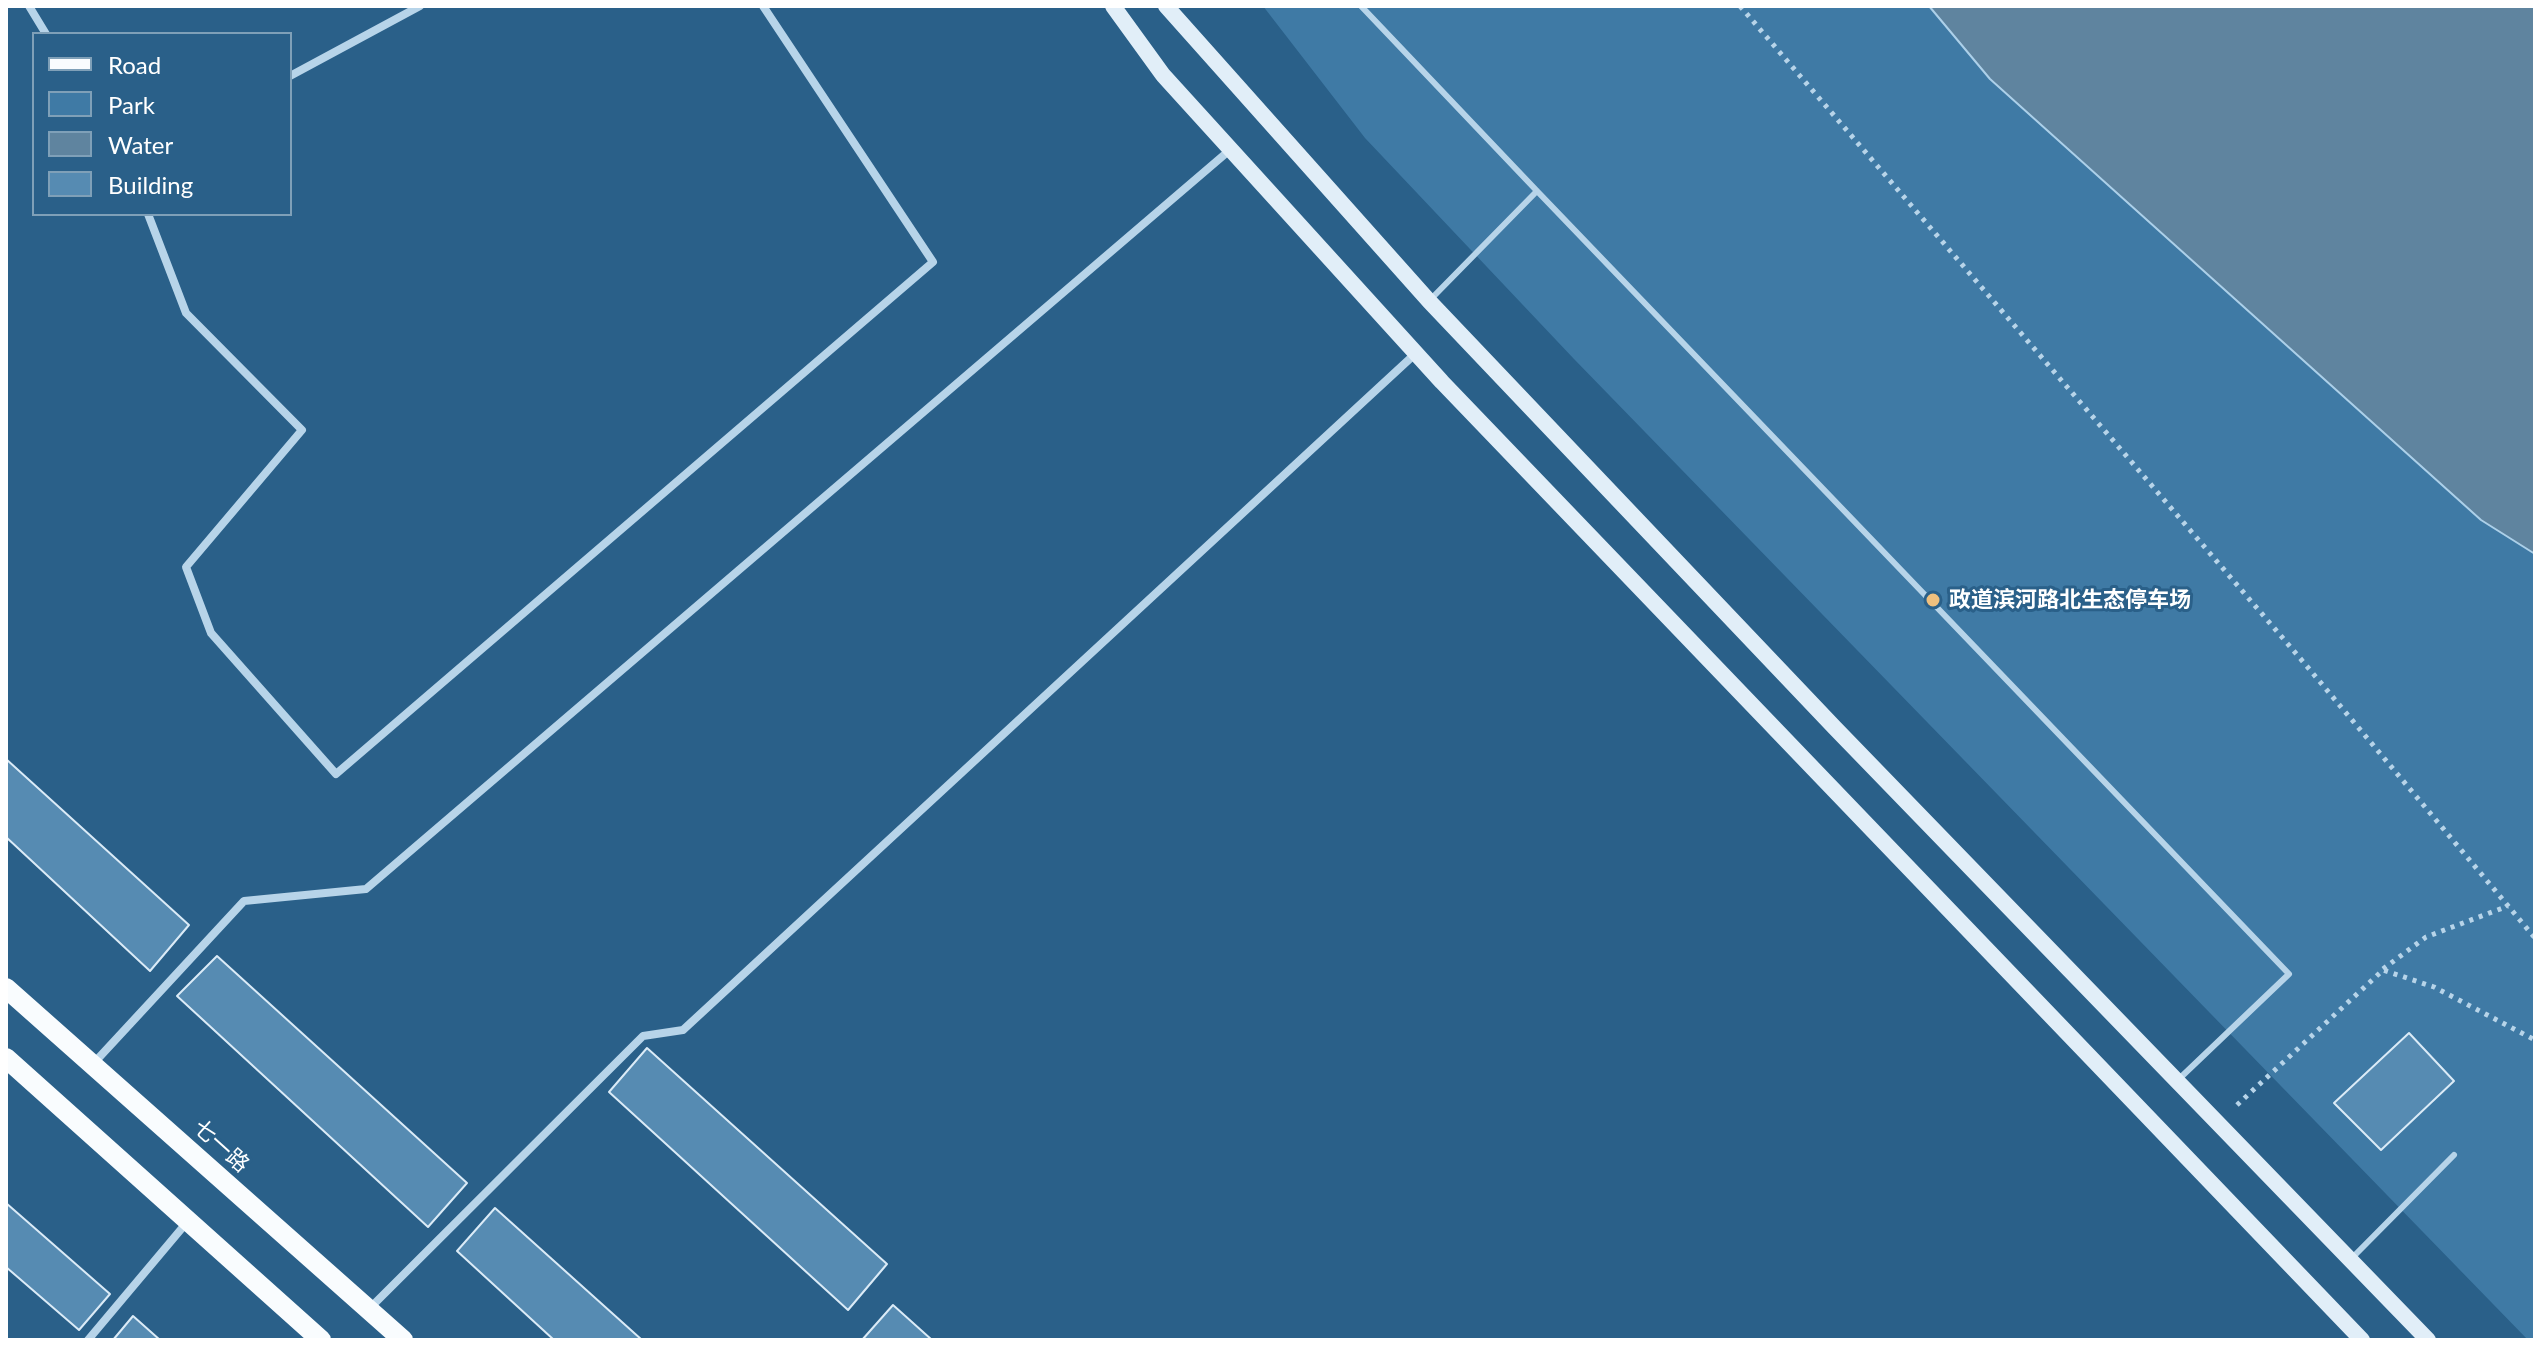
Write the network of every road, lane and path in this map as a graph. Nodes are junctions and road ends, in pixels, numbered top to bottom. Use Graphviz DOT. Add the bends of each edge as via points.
graph roads {
  1 [pos="29,6"];
  2 [pos="420,6"];
  3 [pos="763,6"];
  4 [pos="1113,6"];
  5 [pos="1166,6"];
  6 [pos="1361,6"];
  7 [pos="1740,6"];
  8 [pos="45,32"];
  9 [pos="292,75"];
  10 [pos="1231,149"];
  11 [pos="1537,191"];
  12 [pos="149,216"];
  13 [pos="1429,301"];
  14 [pos="1415,354"];
  15 [pos="2508,906"];
  16 [pos="2535,938"];
  17 [pos="2383,970"];
  18 [pos="6,988"];
  19 [pos="2535,1040"];
  20 [pos="6,1058"];
  21 [pos="93,1064"];
  22 [pos="2177,1081"];
  23 [pos="2218,1124"];
  24 [pos="2454,1155"];
  25 [pos="189,1220"];
  26 [pos="2350,1260"];
  27 [pos="368,1309"];
  28 [pos="88,1340"];
  29 [pos="321,1340"];
  30 [pos="403,1340"];
  31 [pos="2362,1340"];
  32 [pos="2428,1340"];
  1 -- 8 [label="street"];
  2 -- 9 [label="street"];
  3 -- 12 [label="street" via="933,262 336,774 211,633 186,567 302,430 186,313"];
  4 -- 10 [label="main road" via="1163,75"];
  5 -- 13 [label="main road"];
  6 -- 11 [label="lane"];
  7 -- 15 [label="path"];
  10 -- 14 [label="main road"];
  10 -- 21 [label="street" via="366,889 244,901"];
  11 -- 13 [label="lane"];
  11 -- 22 [label="lane" via="2289,974"];
  13 -- 22 [label="main road"];
  14 -- 27 [label="street" via="683,1030 643,1036"];
  14 -- 31 [label="main road"];
  15 -- 16 [label="path"];
  15 -- 17 [label="path" via="2426,937"];
  17 -- 19 [label="path" via="2434,987"];
  17 -- 23 [label="path"];
  18 -- 21 [label="main road, 七一路"];
  20 -- 25 [label="main road"];
  21 -- 27 [label="main road, 七一路"];
  22 -- 23 [label="main road"];
  23 -- 26 [label="main road"];
  24 -- 26 [label="lane"];
  25 -- 28 [label="street"];
  25 -- 29 [label="main road"];
  26 -- 32 [label="main road"];
  27 -- 30 [label="main road, 七一路"];
}
